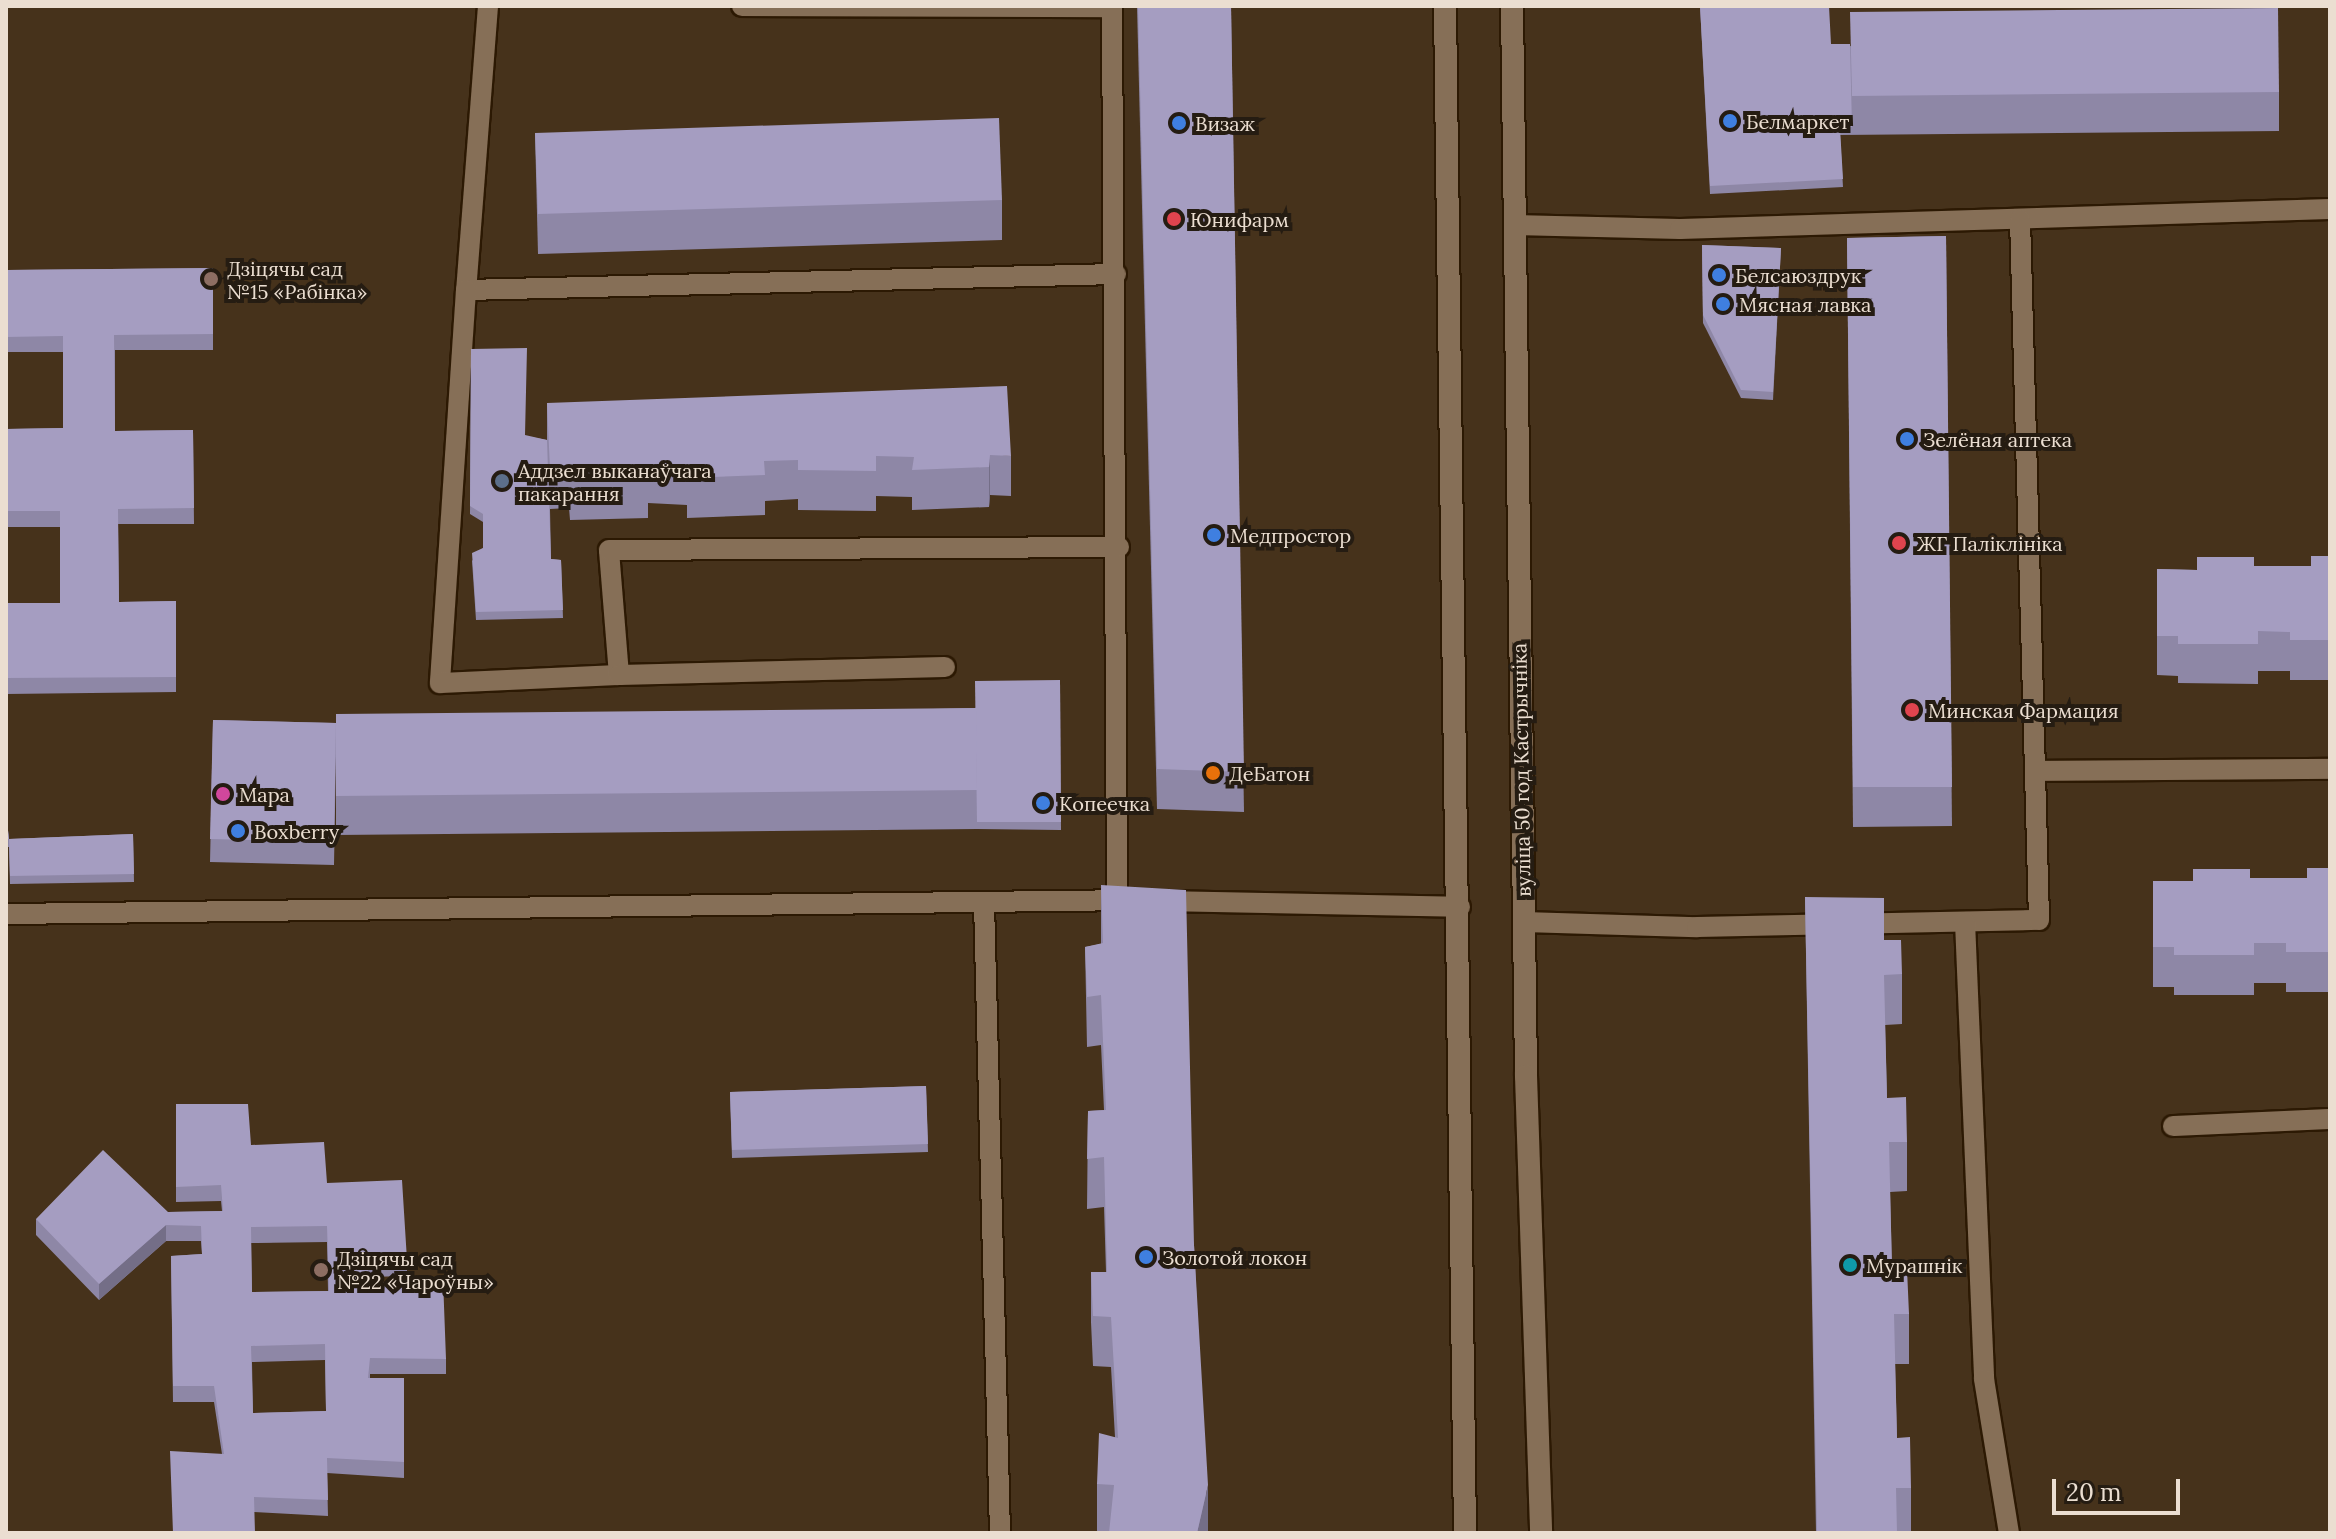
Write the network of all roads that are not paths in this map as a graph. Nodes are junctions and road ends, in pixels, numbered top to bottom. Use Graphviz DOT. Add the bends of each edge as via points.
graph roads {
  1 [pos="488,6"];
  2 [pos="742,6"];
  3 [pos="1445,6"];
  4 [pos="1512,6"];
  5 [pos="1112,7"];
  6 [pos="2330,209"];
  7 [pos="2020,219"];
  8 [pos="1514,225"];
  9 [pos="1116,274"];
  10 [pos="466,290"];
  11 [pos="1119,547"];
  12 [pos="945,667"];
  13 [pos="619,675"];
  14 [pos="2330,769"];
  15 [pos="2035,771"];
  16 [pos="1117,900"];
  17 [pos="984,902"];
  18 [pos="1460,907"];
  19 [pos="6,914"];
  20 [pos="1524,922"];
  21 [pos="1965,922"];
  22 [pos="2330,1119"];
  23 [pos="2173,1126"];
  24 [pos="1000,1533"];
  25 [pos="1465,1533"];
  26 [pos="1541,1533"];
  27 [pos="2009,1533"];
  1 -- 10 [label="lane"];
  2 -- 5 [label="lane"];
  3 -- 18 [label="main road"];
  4 -- 8 [label="main road, вуліца 50 год Кастрычніка"];
  5 -- 9 [label="lane"];
  6 -- 7 [label="lane"];
  7 -- 8 [label="lane" via="1680,229"];
  7 -- 15 [label="lane"];
  8 -- 20 [label="main road, вуліца 50 год Кастрычніка"];
  9 -- 10 [label="lane"];
  9 -- 11 [label="lane"];
  10 -- 13 [label="lane" via="440,683"];
  11 -- 13 [label="lane" via="609,550"];
  11 -- 16 [label="lane"];
  12 -- 13 [label="lane"];
  14 -- 15 [label="lane"];
  15 -- 21 [label="lane" via="2039,920"];
  16 -- 17 [label="lane"];
  16 -- 18 [label="lane"];
  17 -- 19 [label="lane"];
  17 -- 24 [label="lane"];
  18 -- 25 [label="main road"];
  20 -- 21 [label="lane" via="1697,927"];
  20 -- 26 [label="main road, вуліца 50 год Кастрычніка"];
  21 -- 27 [label="lane" via="1984,1379"];
  22 -- 23 [label="lane"];
}
